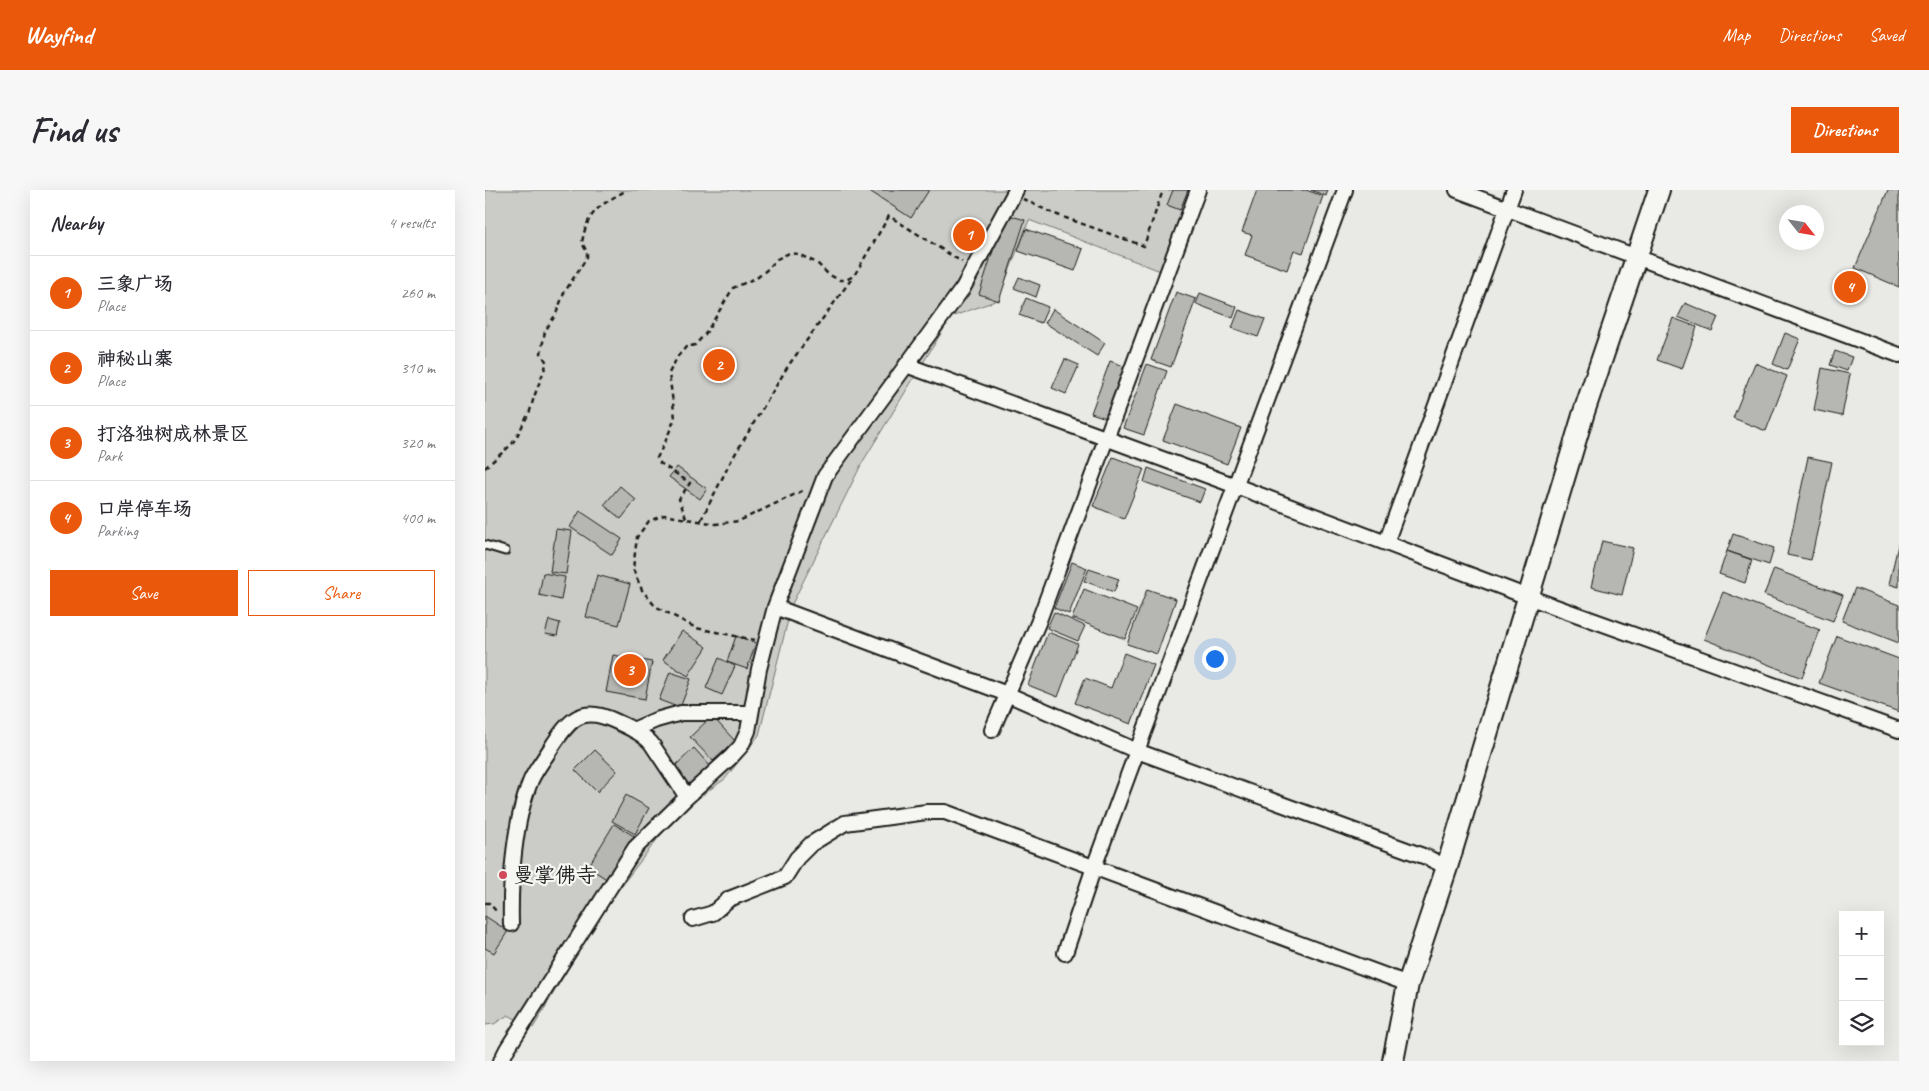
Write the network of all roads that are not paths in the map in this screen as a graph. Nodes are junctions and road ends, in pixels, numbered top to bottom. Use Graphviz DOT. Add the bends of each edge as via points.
graph roads {
  1 [pos="1198,190"];
  2 [pos="1345,190"];
  3 [pos="1457,190"];
  4 [pos="1514,190"];
  5 [pos="1659,190"];
  6 [pos="1014,192"];
  7 [pos="1507,208"];
  8 [pos="1637,257"];
  9 [pos="1899,355"];
  10 [pos="906,365"];
  11 [pos="1106,438"];
  12 [pos="1235,486"];
  13 [pos="1386,543"];
  14 [pos="485,545"];
  15 [pos="505,551"];
  16 [pos="1528,597"];
  17 [pos="775,607"];
  18 [pos="1007,694"];
  19 [pos="751,713"];
  20 [pos="633,730"];
  21 [pos="993,730"];
  22 [pos="1899,730"];
  23 [pos="1137,751"];
  24 [pos="687,796"];
  25 [pos="1094,867"];
  26 [pos="1447,867"];
  27 [pos="693,919"];
  28 [pos="511,924"];
  29 [pos="1065,953"];
  30 [pos="1408,984"];
  31 [pos="501,1061"];
  32 [pos="1393,1061"];
  1 -- 11 [label="street"];
  2 -- 12 [label="street"];
  3 -- 7 [label="street"];
  4 -- 7 [label="street"];
  5 -- 8 [label="street"];
  6 -- 10 [label="street" via="963,288"];
  7 -- 8 [label="street"];
  7 -- 13 [label="street"];
  8 -- 9 [label="street"];
  8 -- 16 [label="street" via="1584,412"];
  10 -- 11 [label="street"];
  10 -- 17 [label="street" via="825,476"];
  11 -- 12 [label="street"];
  11 -- 18 [label="street" via="1038,622"];
  12 -- 13 [label="street"];
  12 -- 23 [label="street"];
  13 -- 16 [label="street"];
  14 -- 15 [label="lane"];
  16 -- 22 [label="street"];
  16 -- 26 [label="street"];
  17 -- 18 [label="street"];
  17 -- 19 [label="street"];
  18 -- 21 [label="street"];
  18 -- 23 [label="street"];
  19 -- 20 [label="street" via="681,714"];
  19 -- 24 [label="street" via="741,746"];
  20 -- 24 [label="street" via="651,743"];
  20 -- 28 [label="street" via="591,713 568,724 560,734 527,791 517,834"];
  23 -- 25 [label="street"];
  23 -- 26 [label="street"];
  24 -- 31 [label="street" via="635,848"];
  25 -- 27 [label="street" via="945,812 927,812 845,824 811,844 797,858 785,878 729,899 713,913"];
  25 -- 29 [label="street"];
  25 -- 30 [label="street"];
  26 -- 30 [label="street"];
  30 -- 32 [label="street"];
}
